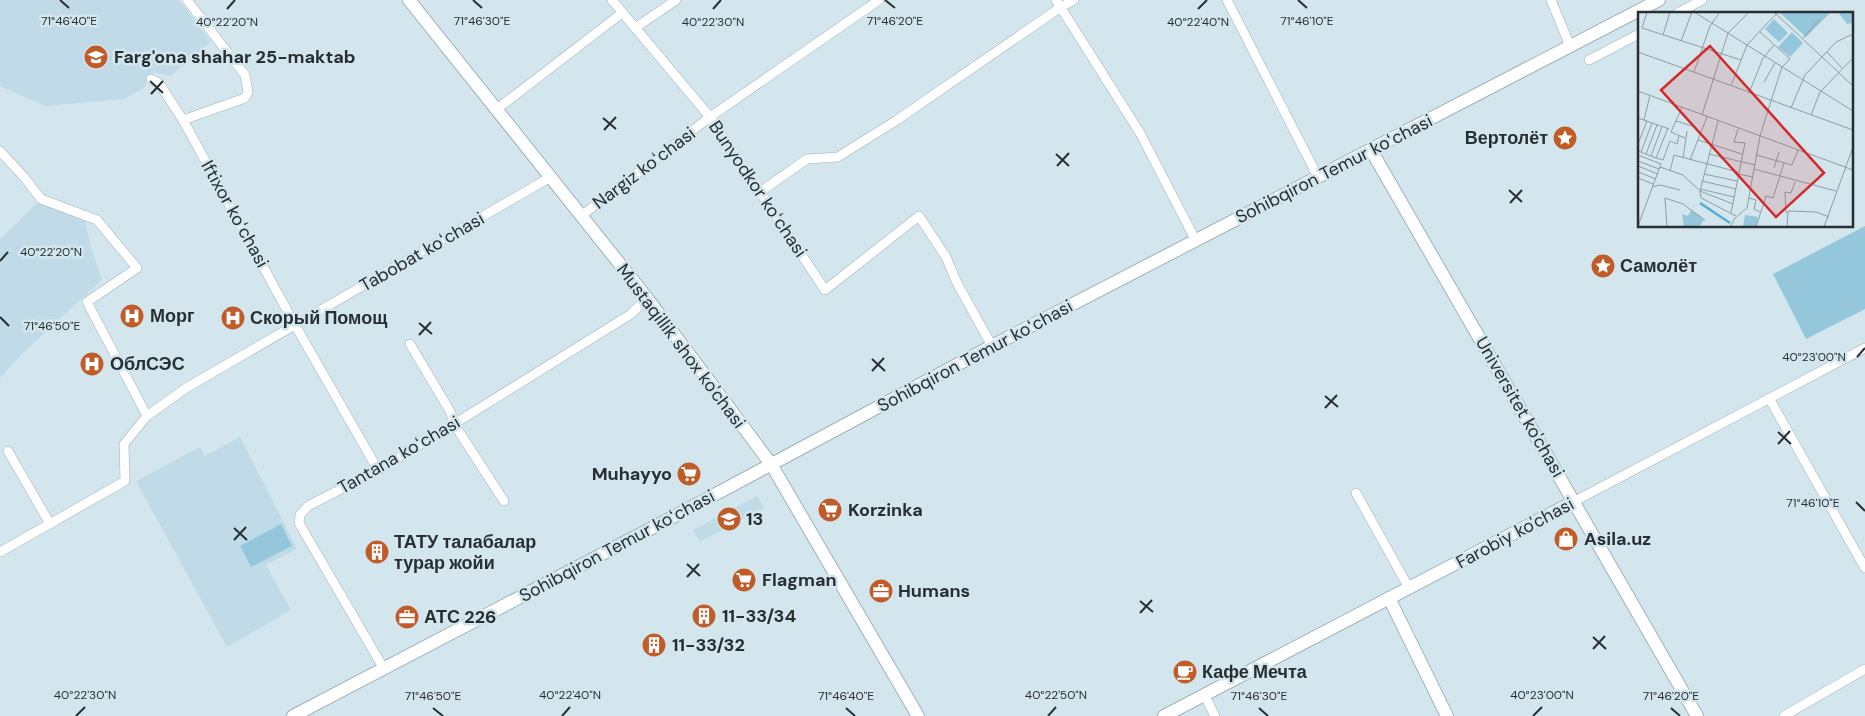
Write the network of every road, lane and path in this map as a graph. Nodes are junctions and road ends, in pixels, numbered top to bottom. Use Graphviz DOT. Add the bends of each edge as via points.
graph roads {
  1 [pos="187,0"];
  2 [pos="409,0"];
  3 [pos="612,0"];
  4 [pos="676,0"];
  5 [pos="878,0"];
  6 [pos="1074,0"];
  7 [pos="1227,0"];
  8 [pos="1551,0"];
  9 [pos="1659,0"];
  10 [pos="1702,0"];
  11 [pos="1058,3"];
  12 [pos="1680,12"];
  13 [pos="622,13"];
  14 [pos="635,28"];
  15 [pos="1638,35"];
  16 [pos="1570,46"];
  17 [pos="1589,60"];
  18 [pos="151,79"];
  19 [pos="497,109"];
  20 [pos="710,117"];
  21 [pos="183,120"];
  22 [pos="1371,150"];
  23 [pos="0,151"];
  24 [pos="1318,177"];
  25 [pos="550,178"];
  26 [pos="760,192"];
  27 [pos="581,216"];
  28 [pos="1196,241"];
  29 [pos="647,298"];
  30 [pos="296,325"];
  31 [pos="410,344"];
  32 [pos="992,346"];
  33 [pos="1865,348"];
  34 [pos="1769,398"];
  35 [pos="147,416"];
  36 [pos="454,424"];
  37 [pos="8,451"];
  38 [pos="771,464"];
  39 [pos="378,470"];
  40 [pos="1356,493"];
  41 [pos="504,501"];
  42 [pos="1575,501"];
  43 [pos="50,524"];
  44 [pos="0,552"];
  45 [pos="1865,568"];
  46 [pos="1409,588"];
  47 [pos="1389,598"];
  48 [pos="384,668"];
  49 [pos="1865,669"];
  50 [pos="1204,694"];
  51 [pos="293,716"];
  52 [pos="918,716"];
  53 [pos="1164,716"];
  54 [pos="1215,716"];
  55 [pos="1447,716"];
  56 [pos="1697,716"];
  57 [pos="1784,716"];
  1 -- 21 [label="street" via="245,75 248,92 245,98"];
  2 -- 19 [label="main road, Mustaqillik shox ko'chasi"];
  3 -- 13 [label="street, Bunyodkor koʻchasi"];
  4 -- 14 [label="street"];
  5 -- 20 [label="street, Nargiz koʻchasi"];
  6 -- 11 [label="street"];
  7 -- 24 [label="street"];
  8 -- 16 [label="street"];
  9 -- 16 [label="main road, Sohibqiron Temur koʻchasi"];
  10 -- 12 [label="street"];
  11 -- 26 [label="street" via="842,155 807,159"];
  11 -- 28 [label="street" via="1140,132"];
  13 -- 14 [label="street, Bunyodkor koʻchasi"];
  13 -- 19 [label="street"];
  14 -- 20 [label="street, Bunyodkor koʻchasi"];
  15 -- 17 [label="street"];
  16 -- 22 [label="main road, Sohibqiron Temur koʻchasi"];
  18 -- 21 [label="street, Iftixor koʻchasi" via="159,82"];
  19 -- 25 [label="main road, Mustaqillik shox ko'chasi"];
  20 -- 26 [label="street, Bunyodkor koʻchasi"];
  20 -- 27 [label="street, Nargiz koʻchasi"];
  21 -- 30 [label="street, Iftixor koʻchasi"];
  22 -- 24 [label="main road, Sohibqiron Temur koʻchasi"];
  22 -- 42 [label="main road, Universitet ko'chasi"];
  23 -- 35 [label="street" via="41,199 97,220 137,268 87,302"];
  24 -- 28 [label="main road, Sohibqiron Temur koʻchasi"];
  25 -- 27 [label="main road, Mustaqillik shox ko'chasi"];
  25 -- 30 [label="street, Tabobat koʻchasi"];
  26 -- 32 [label="street, Bunyodkor koʻchasi" via="826,290 919,216 946,257"];
  27 -- 29 [label="main road, Mustaqillik shox ko'chasi"];
  28 -- 32 [label="main road, Sohibqiron Temur koʻchasi"];
  29 -- 36 [label="street, Tantana koʻchasi" via="632,314"];
  29 -- 38 [label="main road, Mustaqillik shox ko'chasi"];
  30 -- 35 [label="street, Tabobat koʻchasi" via="186,388"];
  30 -- 39 [label="street, Iftixor koʻchasi"];
  31 -- 36 [label="street" via="451,413"];
  32 -- 38 [label="main road, Sohibqiron Temur koʻchasi"];
  33 -- 34 [label="street, Farobiy ko'chasi"];
  34 -- 42 [label="street, Farobiy ko'chasi"];
  34 -- 45 [label="street"];
  35 -- 43 [label="street, Tabobat koʻchasi" via="124,444 125,481"];
  36 -- 39 [label="street, Tantana koʻchasi"];
  36 -- 41 [label="street"];
  37 -- 43 [label="street"];
  38 -- 48 [label="main road, Sohibqiron Temur koʻchasi"];
  38 -- 52 [label="main road, Mustaqillik shox ko'chasi"];
  39 -- 48 [label="street, Tantana koʻchasi" via="308,506 300,515 299,523"];
  40 -- 46 [label="street"];
  42 -- 46 [label="main road, Farobiy ko'chasi"];
  42 -- 56 [label="main road, Universitet ko'chasi"];
  43 -- 44 [label="street, Tabobat koʻchasi"];
  46 -- 47 [label="main road, Farobiy ko'chasi"];
  47 -- 50 [label="main road, Farobiy ko'chasi"];
  47 -- 55 [label="main road"];
  48 -- 51 [label="main road, Sohibqiron Temur koʻchasi"];
  49 -- 57 [label="street"];
  50 -- 53 [label="main road, Farobiy ko'chasi"];
  50 -- 54 [label="street"];
}
